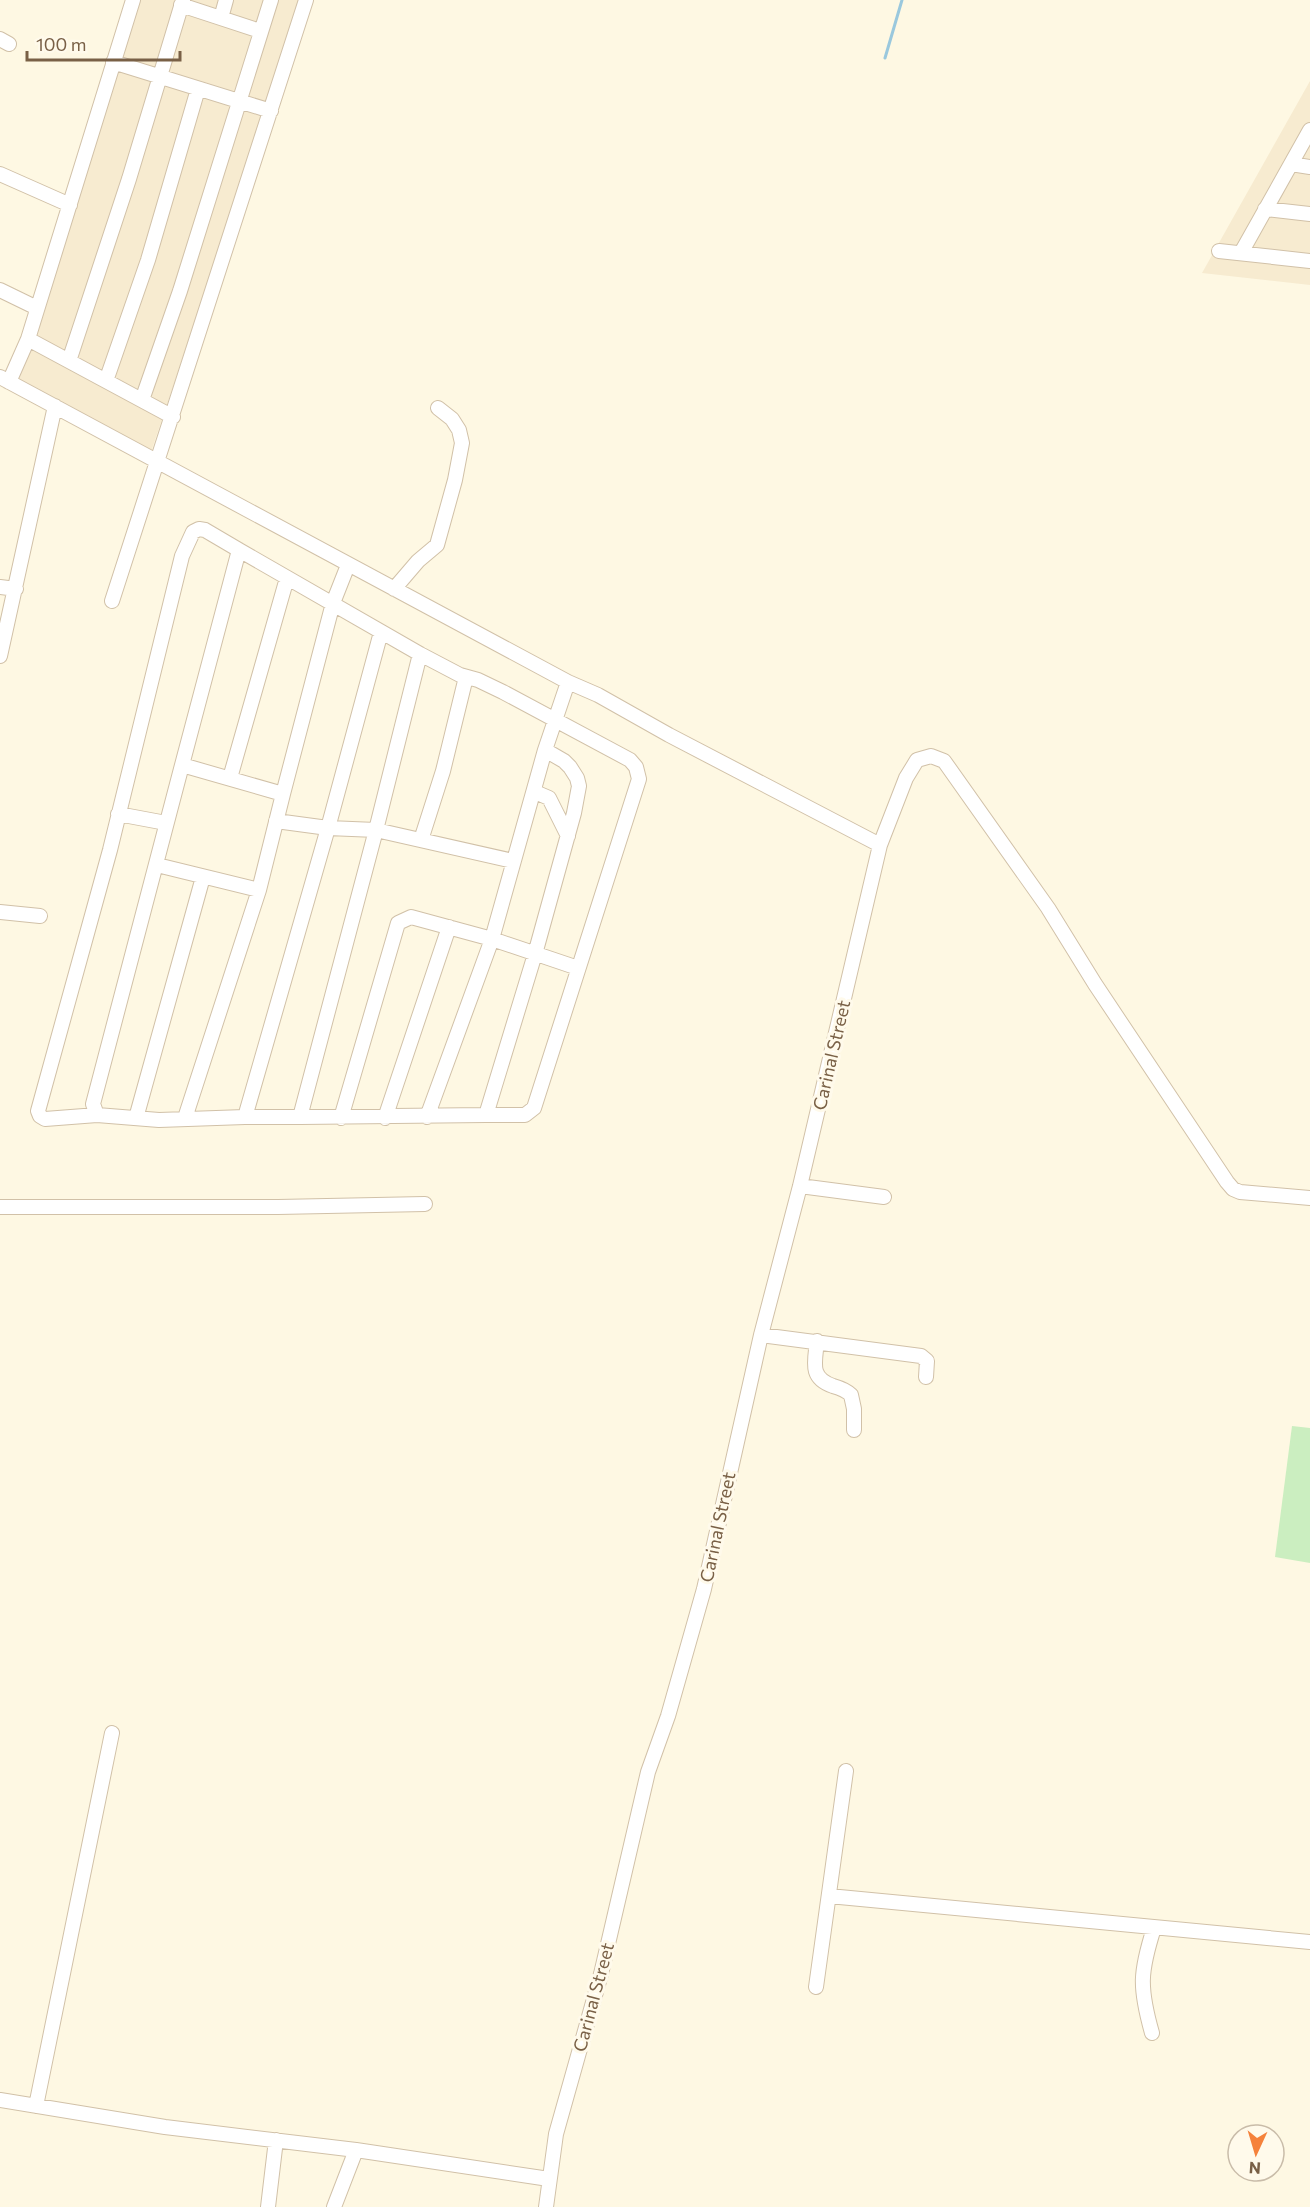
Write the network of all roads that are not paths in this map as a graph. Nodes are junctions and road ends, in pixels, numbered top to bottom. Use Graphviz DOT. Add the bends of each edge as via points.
graph roads {
  1 [pos="134,0"];
  2 [pos="226,0"];
  3 [pos="271,0"];
  4 [pos="306,0"];
  5 [pos="182,3"];
  6 [pos="221,18"];
  7 [pos="260,31"];
  8 [pos="113,62"];
  9 [pos="159,77"];
  10 [pos="198,89"];
  11 [pos="239,100"];
  12 [pos="271,111"];
  13 [pos="1310,130"];
  14 [pos="1291,164"];
  15 [pos="1310,167"];
  16 [pos="0,174"];
  17 [pos="70,206"];
  18 [pos="1265,209"];
  19 [pos="1310,214"];
  20 [pos="1219,251"];
  21 [pos="1241,254"];
  22 [pos="1310,261"];
  23 [pos="0,290"];
  24 [pos="37,308"];
  25 [pos="27,339"];
  26 [pos="69,361"];
  27 [pos="5,380"];
  28 [pos="105,381"];
  29 [pos="142,400"];
  30 [pos="55,406"];
  31 [pos="438,408"];
  32 [pos="173,417"];
  33 [pos="158,461"];
  34 [pos="239,550"];
  35 [pos="348,565"];
  36 [pos="287,579"];
  37 [pos="0,587"];
  38 [pos="16,589"];
  39 [pos="394,589"];
  40 [pos="112,601"];
  41 [pos="333,603"];
  42 [pos="381,632"];
  43 [pos="420,654"];
  44 [pos="0,656"];
  45 [pos="466,677"];
  46 [pos="568,682"];
  47 [pos="555,719"];
  48 [pos="544,750"];
  49 [pos="182,765"];
  50 [pos="230,778"];
  51 [pos="534,792"];
  52 [pos="283,794"];
  53 [pos="118,814"];
  54 [pos="276,821"];
  55 [pos="166,823"];
  56 [pos="328,828"];
  57 [pos="376,830"];
  58 [pos="568,836"];
  59 [pos="421,840"];
  60 [pos="880,845"];
  61 [pos="513,861"];
  62 [pos="157,865"];
  63 [pos="203,877"];
  64 [pos="259,890"];
  65 [pos="0,912"];
  66 [pos="40,916"];
  67 [pos="449,927"];
  68 [pos="492,939"];
  69 [pos="535,954"];
  70 [pos="578,968"];
  71 [pos="97,1115"];
  72 [pos="486,1115"];
  73 [pos="244,1117"];
  74 [pos="300,1117"];
  75 [pos="427,1117"];
  76 [pos="136,1118"];
  77 [pos="185,1118"];
  78 [pos="341,1118"];
  79 [pos="385,1118"];
  80 [pos="800,1186"];
  81 [pos="884,1197"];
  82 [pos="1310,1198"];
  83 [pos="424,1204"];
  84 [pos="0,1207"];
  85 [pos="761,1335"];
  86 [pos="817,1341"];
  87 [pos="926,1377"];
  88 [pos="854,1430"];
  89 [pos="112,1733"];
  90 [pos="846,1771"];
  91 [pos="829,1896"];
  92 [pos="1154,1928"];
  93 [pos="1310,1942"];
  94 [pos="816,1987"];
  95 [pos="1152,2032"];
  96 [pos="0,2100"];
  97 [pos="36,2106"];
  98 [pos="276,2140"];
  99 [pos="356,2150"];
  100 [pos="549,2179"];
  101 [pos="268,2207"];
  102 [pos="334,2207"];
  103 [pos="546,2207"];
  1 -- 8 [label="street"];
  2 -- 6 [label="street"];
  3 -- 7 [label="street"];
  4 -- 12 [label="street"];
  5 -- 6 [label="street"];
  5 -- 9 [label="street"];
  6 -- 7 [label="street"];
  7 -- 11 [label="street"];
  8 -- 9 [label="street"];
  8 -- 17 [label="street"];
  9 -- 10 [label="street"];
  9 -- 26 [label="street"];
  10 -- 11 [label="street"];
  10 -- 28 [label="street" via="148,260"];
  11 -- 12 [label="street"];
  11 -- 29 [label="street"];
  12 -- 32 [label="street"];
  13 -- 14 [label="street"];
  14 -- 15 [label="street"];
  14 -- 18 [label="street"];
  16 -- 17 [label="street"];
  17 -- 24 [label="street"];
  18 -- 19 [label="street"];
  18 -- 21 [label="street"];
  20 -- 21 [label="street"];
  21 -- 22 [label="street"];
  23 -- 24 [label="street"];
  24 -- 25 [label="street"];
  25 -- 26 [label="street"];
  25 -- 27 [label="street"];
  26 -- 28 [label="street"];
  27 -- 30 [label="street"];
  28 -- 29 [label="street"];
  29 -- 32 [label="street"];
  30 -- 33 [label="street"];
  30 -- 38 [label="street"];
  31 -- 39 [label="street" via="459,430 462,443 455,480 437,545"];
  32 -- 33 [label="street"];
  33 -- 35 [label="street"];
  33 -- 40 [label="street"];
  34 -- 36 [label="street"];
  34 -- 49 [label="street"];
  34 -- 53 [label="street" via="206,530 193,532 182,556"];
  35 -- 39 [label="street"];
  35 -- 41 [label="street"];
  36 -- 41 [label="street"];
  36 -- 50 [label="street"];
  37 -- 38 [label="street"];
  38 -- 44 [label="street"];
  39 -- 46 [label="street"];
  41 -- 42 [label="street"];
  41 -- 52 [label="street"];
  42 -- 43 [label="street"];
  42 -- 56 [label="street"];
  43 -- 45 [label="street"];
  43 -- 57 [label="street"];
  45 -- 47 [label="street"];
  45 -- 59 [label="street"];
  46 -- 47 [label="street"];
  46 -- 60 [label="street"];
  47 -- 48 [label="street"];
  47 -- 70 [label="street" via="630,760 639,779"];
  48 -- 51 [label="street"];
  48 -- 58 [label="street" via="564,761 578,778"];
  49 -- 50 [label="street"];
  49 -- 55 [label="street"];
  50 -- 52 [label="street"];
  51 -- 58 [label="street" via="549,798"];
  51 -- 61 [label="street"];
  52 -- 54 [label="street"];
  53 -- 55 [label="street"];
  53 -- 71 [label="street" via="38,1111 45,1119"];
  54 -- 56 [label="street"];
  54 -- 64 [label="street"];
  55 -- 62 [label="street"];
  56 -- 57 [label="street"];
  56 -- 73 [label="street"];
  57 -- 59 [label="street"];
  57 -- 74 [label="street"];
  58 -- 69 [label="street"];
  59 -- 61 [label="street"];
  60 -- 80 [label="street, Carinal Street"];
  60 -- 82 [label="street, Carinal Street" via="917,760 931,756 944,761 1048,909 1227,1182 1240,1192"];
  61 -- 68 [label="street"];
  62 -- 63 [label="street"];
  62 -- 71 [label="street" via="93,1104"];
  63 -- 64 [label="street"];
  63 -- 76 [label="street"];
  64 -- 77 [label="street"];
  65 -- 66 [label="street"];
  67 -- 68 [label="street"];
  67 -- 78 [label="street" via="411,916 398,923"];
  67 -- 79 [label="street"];
  68 -- 69 [label="street"];
  68 -- 75 [label="street"];
  69 -- 70 [label="street"];
  69 -- 72 [label="street"];
  70 -- 72 [label="street" via="534,1108 525,1115"];
  71 -- 76 [label="street"];
  72 -- 75 [label="street"];
  73 -- 74 [label="street"];
  73 -- 77 [label="street"];
  74 -- 78 [label="street"];
  75 -- 79 [label="street"];
  76 -- 77 [label="street"];
  78 -- 79 [label="street"];
  80 -- 81 [label="street"];
  80 -- 85 [label="street, Carinal Street"];
  83 -- 84 [label="street"];
  85 -- 86 [label="street"];
  85 -- 100 [label="street, Carinal Street" via="704,1588 648,1772 601,1974 556,2133"];
  86 -- 87 [label="street" via="921,1356 927,1361"];
  86 -- 88 [label="street" via="818,1377 851,1395"];
  89 -- 97 [label="street"];
  90 -- 91 [label="street"];
  91 -- 92 [label="street"];
  91 -- 94 [label="street"];
  92 -- 93 [label="street"];
  92 -- 95 [label="street" via="1142,1973"];
  96 -- 97 [label="street"];
  97 -- 98 [label="street"];
  98 -- 99 [label="street"];
  98 -- 101 [label="street"];
  99 -- 100 [label="street"];
  99 -- 102 [label="street"];
  100 -- 103 [label="street, Carinal Street"];
}
